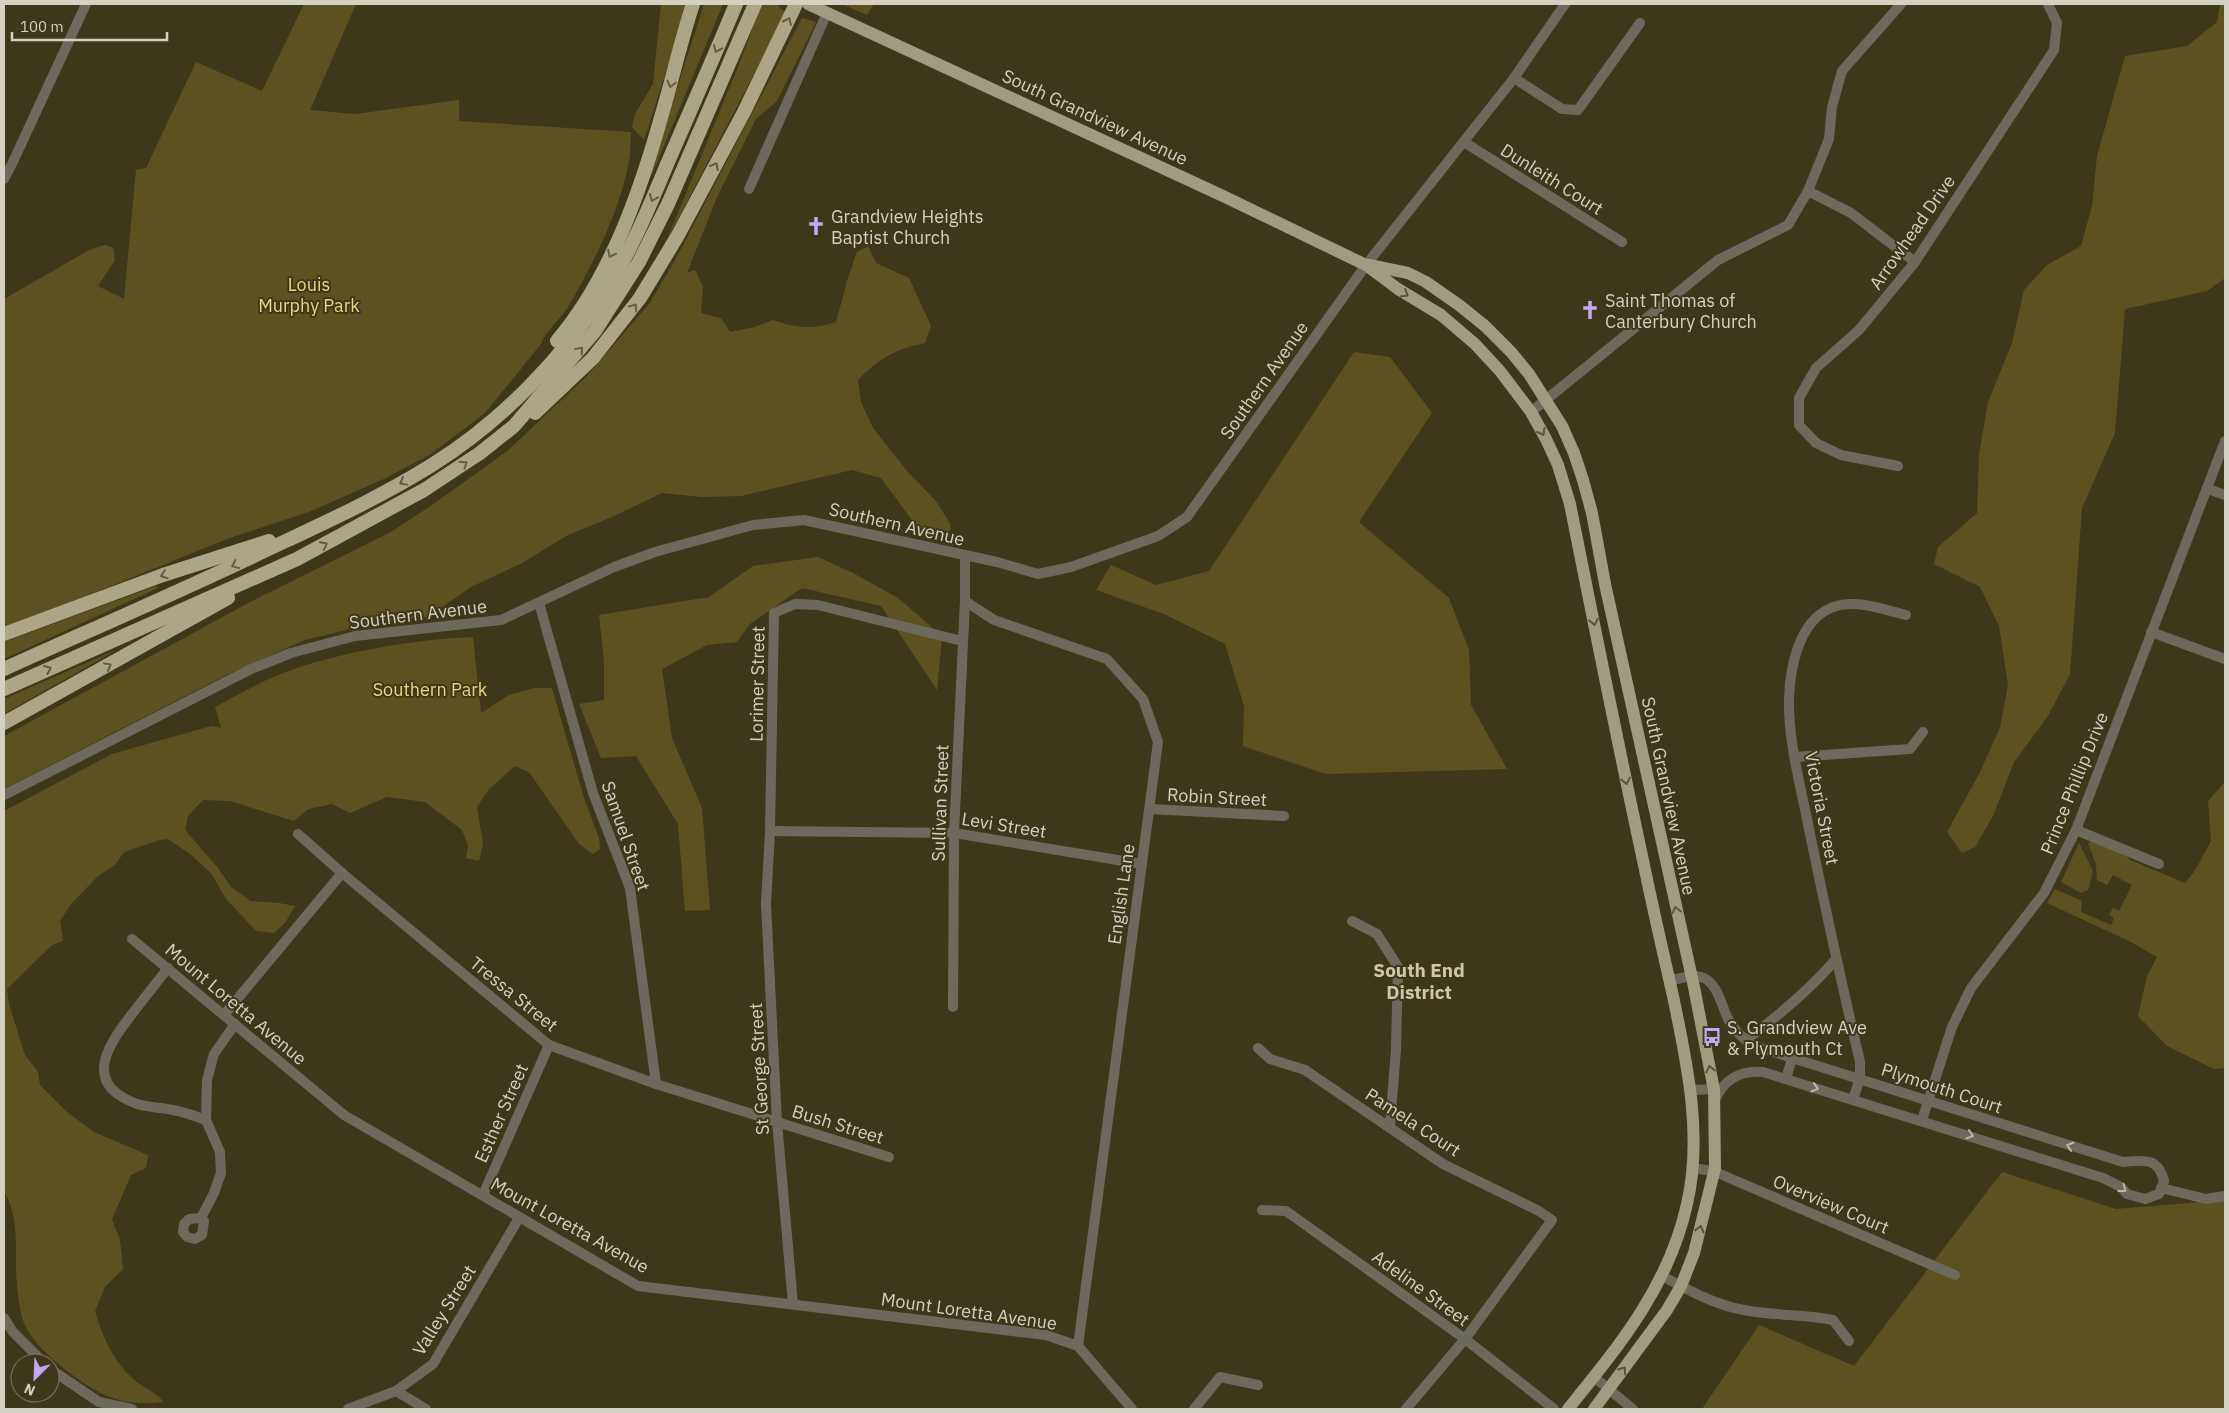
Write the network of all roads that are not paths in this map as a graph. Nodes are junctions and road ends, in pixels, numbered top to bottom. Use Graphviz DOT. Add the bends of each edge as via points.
graph roads {
  1 [pos="86,4"];
  2 [pos="693,4"];
  3 [pos="736,4"];
  4 [pos="754,4"];
  5 [pos="796,4"];
  6 [pos="808,4"];
  7 [pos="1565,4"];
  8 [pos="1901,4"];
  9 [pos="2048,4"];
  10 [pos="827,13"];
  11 [pos="1640,23"];
  12 [pos="1514,78"];
  13 [pos="1464,142"];
  14 [pos="4,179"];
  15 [pos="749,189"];
  16 [pos="1808,191"];
  17 [pos="1622,242"];
  18 [pos="1915,262"];
  19 [pos="1366,265"];
  20 [pos="1547,400"];
  21 [pos="513,402"];
  22 [pos="1531,412"];
  23 [pos="514,426"];
  24 [pos="2225,441"];
  25 [pos="1898,466"];
  26 [pos="2208,489"];
  27 [pos="2225,495"];
  28 [pos="327,522"];
  29 [pos="966,557"];
  30 [pos="297,560"];
  31 [pos="1606,588"];
  32 [pos="1588,592"];
  33 [pos="965,601"];
  34 [pos="539,603"];
  35 [pos="1906,615"];
  36 [pos="2152,632"];
  37 [pos="4,634"];
  38 [pos="962,641"];
  39 [pos="2225,660"];
  40 [pos="4,669"];
  41 [pos="4,689"];
  42 [pos="4,723"];
  43 [pos="1923,732"];
  44 [pos="1795,757"];
  45 [pos="4,795"];
  46 [pos="1150,809"];
  47 [pos="1284,816"];
  48 [pos="2076,830"];
  49 [pos="770,831"];
  50 [pos="954,833"];
  51 [pos="298,834"];
  52 [pos="1142,864"];
  53 [pos="2160,864"];
  54 [pos="342,873"];
  55 [pos="1352,921"];
  56 [pos="132,939"];
  57 [pos="1836,959"];
  58 [pos="168,968"];
  59 [pos="1694,976"];
  60 [pos="1669,980"];
  61 [pos="953,1007"];
  62 [pos="224,1015"];
  63 [pos="235,1024"];
  64 [pos="1746,1040"];
  65 [pos="549,1045"];
  66 [pos="1258,1048"];
  67 [pos="1792,1058"];
  68 [pos="1860,1062"];
  69 [pos="1786,1079"];
  70 [pos="1860,1079"];
  71 [pos="656,1084"];
  72 [pos="1883,1086"];
  73 [pos="1690,1090"];
  74 [pos="1716,1094"];
  75 [pos="1853,1099"];
  76 [pos="1928,1101"];
  77 [pos="206,1120"];
  78 [pos="1922,1120"];
  79 [pos="777,1122"];
  80 [pos="1390,1126"];
  81 [pos="889,1157"];
  82 [pos="1692,1168"];
  83 [pos="1713,1171"];
  84 [pos="2161,1188"];
  85 [pos="483,1195"];
  86 [pos="2225,1196"];
  87 [pos="1262,1210"];
  88 [pos="201,1218"];
  89 [pos="519,1218"];
  90 [pos="1955,1275"];
  91 [pos="1662,1276"];
  92 [pos="1681,1286"];
  93 [pos="793,1304"];
  94 [pos="4,1318"];
  95 [pos="1466,1339"];
  96 [pos="1850,1341"];
  97 [pos="1078,1346"];
  98 [pos="34,1353"];
  99 [pos="60,1377"];
  100 [pos="1594,1377"];
  101 [pos="1258,1385"];
  102 [pos="1610,1390"];
  103 [pos="396,1391"];
  104 [pos="132,1409"];
  105 [pos="348,1409"];
  106 [pos="426,1409"];
  107 [pos="1132,1409"];
  108 [pos="1194,1409"];
  109 [pos="1406,1409"];
  110 [pos="1554,1409"];
  111 [pos="1568,1409"];
  112 [pos="1594,1409"];
  113 [pos="1633,1409"];
  1 -- 14 [label="street"];
  2 -- 21 [label="highway, one-way" via="662,116 620,234 581,308 530,374"];
  3 -- 21 [label="highway, one-way" via="625,258 581,327"];
  23 -- 4 [label="highway, one-way" via="595,331 635,270 668,204"];
  23 -- 5 [label="highway, one-way" via="523,424 593,358 640,298 677,237 744,112"];
  6 -- 10 [label="main road, South Grandview Avenue"];
  7 -- 12 [label="street, Southern Avenue"];
  8 -- 16 [label="street" via="1842,72 1832,107 1829,139"];
  9 -- 18 [label="street, Arrowhead Drive" via="2057,23 2054,50"];
  10 -- 15 [label="street"];
  10 -- 19 [label="main road, South Grandview Avenue"];
  11 -- 12 [label="street" via="1578,110 1562,109"];
  12 -- 13 [label="street, Southern Avenue"];
  13 -- 17 [label="street, Dunleith Court"];
  13 -- 19 [label="street, Southern Avenue"];
  16 -- 18 [label="street" via="1851,213"];
  16 -- 20 [label="street" via="1788,225 1718,260"];
  18 -- 25 [label="street, Arrowhead Drive" via="1859,330 1816,368 1799,398 1800,425 1816,443 1841,455"];
  19 -- 20 [label="main road, South Grandview Avenue" via="1408,273 1459,304 1511,352"];
  19 -- 22 [label="main road, South Grandview Avenue, one-way" via="1442,315 1475,344"];
  19 -- 29 [label="street, Southern Avenue" via="1187,517 1158,536 1071,567 1038,574"];
  20 -- 22 [label="street"];
  20 -- 31 [label="main road, South Grandview Avenue" via="1562,426 1583,480"];
  21 -- 28 [label="highway, one-way" via="434,464"];
  22 -- 32 [label="main road, South Grandview Avenue, one-way" via="1546,438 1565,488"];
  30 -- 23 [label="highway, one-way" via="424,490"];
  24 -- 26 [label="street, Prince Phillip Drive"];
  26 -- 27 [label="street"];
  26 -- 36 [label="street, Prince Phillip Drive"];
  28 -- 37 [label="highway, one-way" via="163,576"];
  28 -- 40 [label="highway, one-way"];
  29 -- 33 [label="street"];
  29 -- 34 [label="street, Southern Avenue" via="804,520 752,525 614,567"];
  41 -- 30 [label="highway, one-way"];
  42 -- 30 [label="highway, one-way"];
  31 -- 32 [label="main road"];
  59 -- 31 [label="main road, South Grandview Avenue, one-way"];
  32 -- 60 [label="main road, South Grandview Avenue, one-way"];
  33 -- 38 [label="street, Sullivan Street"];
  33 -- 46 [label="street, English Lane" via="994,620 1107,659 1143,699 1158,742"];
  34 -- 45 [label="street, Southern Avenue" via="501,620 355,636 291,653 249,670"];
  34 -- 71 [label="street, Samuel Street" via="593,793 630,888"];
  35 -- 44 [label="street, Victoria Street" via="1864,604 1839,605 1826,610 1809,626 1796,658 1790,698"];
  36 -- 39 [label="street"];
  36 -- 48 [label="street, Prince Phillip Drive"];
  38 -- 49 [label="street, Lorimer Street" via="818,604 795,604 774,613"];
  38 -- 50 [label="street, Sullivan Street"];
  43 -- 44 [label="street" via="1910,749"];
  44 -- 57 [label="street, Victoria Street"];
  46 -- 47 [label="street, Robin Street"];
  46 -- 52 [label="street, English Lane"];
  48 -- 53 [label="street"];
  48 -- 76 [label="street, Prince Phillip Drive" via="2044,893 1972,988 1952,1028"];
  49 -- 50 [label="street, Levi Street"];
  49 -- 79 [label="street, St George Street" via="766,904"];
  50 -- 52 [label="street, Levi Street"];
  50 -- 61 [label="street, Sullivan Street"];
  51 -- 54 [label="street, Tressa Street"];
  52 -- 97 [label="street, English Lane"];
  54 -- 62 [label="street"];
  54 -- 65 [label="street, Tressa Street"];
  55 -- 80 [label="street" via="1377,934 1398,967"];
  56 -- 58 [label="street, Mount Loretta Avenue"];
  57 -- 64 [label="street" via="1810,987 1762,1030"];
  57 -- 68 [label="street, Victoria Street"];
  58 -- 62 [label="street, Mount Loretta Avenue"];
  58 -- 77 [label="street" via="113,1038 104,1057 104,1071 108,1084 131,1102"];
  59 -- 60 [label="street"];
  59 -- 64 [label="street, Plymouth Court" via="1701,977 1718,992 1728,1019"];
  74 -- 59 [label="main road, South Grandview Avenue, one-way"];
  60 -- 73 [label="main road, South Grandview Avenue"];
  62 -- 63 [label="street, Mount Loretta Avenue"];
  63 -- 77 [label="street" via="220,1044 210,1066"];
  63 -- 85 [label="street, Mount Loretta Avenue" via="344,1115"];
  64 -- 67 [label="street, Plymouth Court"];
  65 -- 71 [label="street, Tressa Street"];
  65 -- 85 [label="street, Esther Street"];
  66 -- 80 [label="street, Pamela Court" via="1270,1059 1305,1070"];
  67 -- 69 [label="street"];
  67 -- 70 [label="street, Plymouth Court"];
  68 -- 70 [label="street, Victoria Street"];
  68 -- 72 [label="street" via="1873,1080"];
  69 -- 74 [label="street, Plymouth Court" via="1750,1071 1738,1075"];
  69 -- 75 [label="street, Plymouth Court, one-way"];
  70 -- 72 [label="street, Plymouth Court"];
  70 -- 75 [label="street, Victoria Street"];
  71 -- 79 [label="street, Tressa Street"];
  72 -- 76 [label="street, Plymouth Court"];
  73 -- 74 [label="street"];
  73 -- 82 [label="main road, South Grandview Avenue"];
  74 -- 83 [label="main road, South Grandview Avenue"];
  75 -- 78 [label="street, Plymouth Court"];
  76 -- 78 [label="street, Prince Phillip Drive"];
  84 -- 76 [label="street, Plymouth Court, one-way" via="2164,1182 2162,1174 2151,1162 2123,1162"];
  77 -- 88 [label="street" via="220,1152 221,1173"];
  78 -- 84 [label="street, Plymouth Court, one-way" via="2103,1178 2127,1194 2145,1199 2159,1194"];
  79 -- 81 [label="street, Bush Street"];
  79 -- 93 [label="street, St George Street"];
  80 -- 95 [label="street, Pamela Court" via="1444,1164 1552,1220"];
  82 -- 83 [label="street, Overview Court"];
  82 -- 91 [label="main road, South Grandview Avenue" via="1682,1224"];
  83 -- 90 [label="street, Overview Court"];
  92 -- 83 [label="main road, South Grandview Avenue, one-way" via="1694,1253"];
  84 -- 86 [label="street" via="2206,1199"];
  85 -- 89 [label="street, Mount Loretta Avenue"];
  87 -- 95 [label="street, Adeline Street" via="1286,1210"];
  89 -- 93 [label="street, Mount Loretta Avenue" via="638,1286"];
  89 -- 103 [label="street, Valley Street" via="433,1364"];
  91 -- 92 [label="street"];
  91 -- 100 [label="main road, South Grandview Avenue" via="1614,1352"];
  92 -- 96 [label="street" via="1710,1300 1744,1310 1833,1320"];
  102 -- 92 [label="main road, South Grandview Avenue, one-way"];
  93 -- 97 [label="street, Mount Loretta Avenue" via="1046,1335"];
  94 -- 98 [label="street"];
  95 -- 109 [label="street"];
  95 -- 110 [label="street, Adeline Street"];
  97 -- 107 [label="street, Mount Loretta Avenue"];
  99 -- 104 [label="street" via="99,1402"];
  100 -- 102 [label="street"];
  100 -- 111 [label="main road, South Grandview Avenue"];
  101 -- 108 [label="street" via="1220,1377"];
  102 -- 112 [label="main road, South Grandview Avenue"];
  102 -- 113 [label="street"];
  103 -- 105 [label="street, Valley Street"];
  103 -- 106 [label="street"];
}
